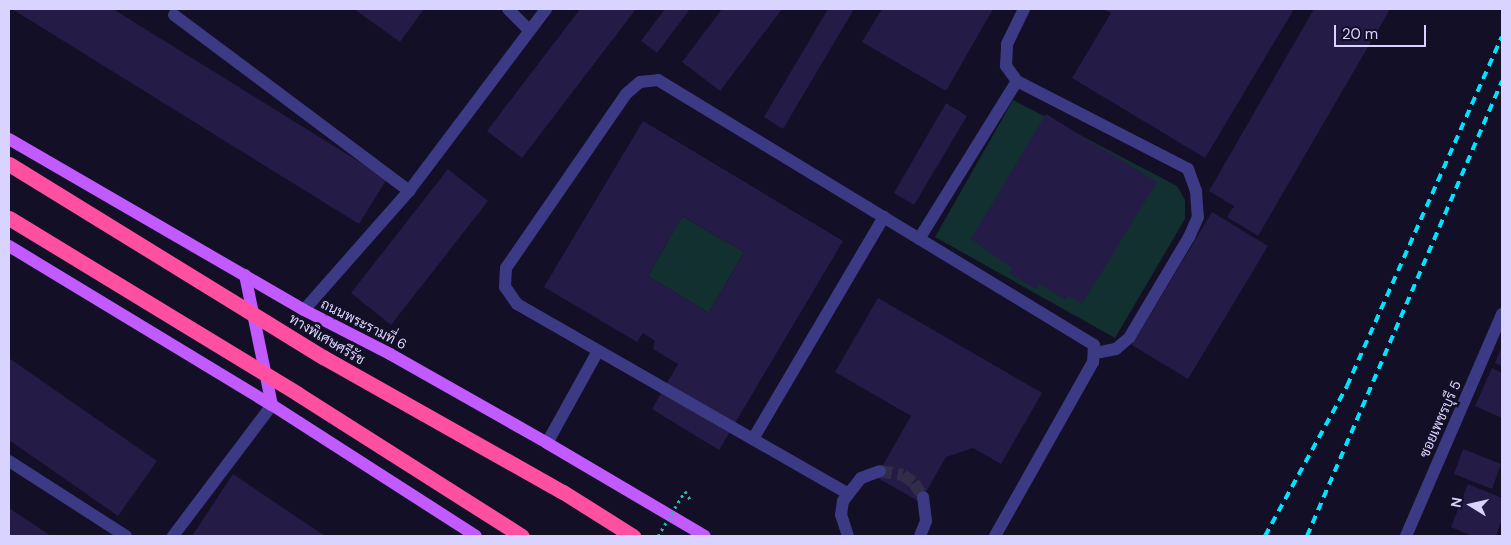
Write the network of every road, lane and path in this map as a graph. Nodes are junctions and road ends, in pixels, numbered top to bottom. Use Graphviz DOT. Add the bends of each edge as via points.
graph roads {
  1 [pos="508,9"];
  2 [pos="546,9"];
  3 [pos="1024,9"];
  4 [pos="174,15"];
  5 [pos="529,30"];
  6 [pos="1017,81"];
  7 [pos="9,139"];
  8 [pos="9,164"];
  9 [pos="409,191"];
  10 [pos="884,217"];
  11 [pos="9,218"];
  12 [pos="919,239"];
  13 [pos="9,246"];
  14 [pos="245,275"];
  15 [pos="304,310"];
  16 [pos="1502,314"];
  17 [pos="598,351"];
  18 [pos="1096,353"];
  19 [pos="272,405"];
  20 [pos="753,439"];
  21 [pos="547,443"];
  22 [pos="9,461"];
  23 [pos="880,471"];
  24 [pos="685,491"];
  25 [pos="846,493"];
  26 [pos="923,496"];
  27 [pos="492,518"];
  28 [pos="126,536"];
  29 [pos="173,536"];
  30 [pos="476,536"];
  31 [pos="512,536"];
  32 [pos="522,536"];
  33 [pos="632,536"];
  34 [pos="658,536"];
  35 [pos="705,536"];
  36 [pos="848,536"];
  37 [pos="920,536"];
  38 [pos="995,536"];
  39 [pos="1406,536"];
  1 -- 5 [label="street"];
  2 -- 5 [label="street"];
  3 -- 6 [label="street" via="1007,44 1006,66"];
  4 -- 9 [label="street"];
  5 -- 9 [label="street"];
  6 -- 12 [label="street"];
  6 -- 18 [label="street" via="1188,169 1196,191 1198,217 1129,338 1116,349"];
  7 -- 14 [label="main road, ถนนพระรามที่ 6"];
  8 -- 33 [label="highway, ทางพิเศษศรีรัช, bridge" via="324,358 563,492"];
  9 -- 15 [label="street"];
  10 -- 12 [label="street"];
  10 -- 17 [label="street" via="658,80 640,82 626,94 506,268 505,287 517,304"];
  10 -- 20 [label="street"];
  11 -- 27 [label="highway, bridge" via="298,394"];
  12 -- 18 [label="street" via="1094,346"];
  13 -- 19 [label="main road"];
  14 -- 15 [label="main road, ถนนพระรามที่ 6"];
  14 -- 19 [label="main road"];
  15 -- 21 [label="main road, ถนนพระรามที่ 6" via="390,354"];
  16 -- 39 [label="street, ซอยเพชรบุรี 5"];
  17 -- 20 [label="street"];
  17 -- 21 [label="street"];
  18 -- 38 [label="street"];
  19 -- 29 [label="street"];
  19 -- 30 [label="main road"];
  20 -- 25 [label="street"];
  21 -- 35 [label="main road, ถนนพระรามที่ 6"];
  22 -- 28 [label="street"];
  23 -- 25 [label="street" via="861,478"];
  24 -- 34 [label="path, bridge"];
  25 -- 36 [label="street" via="840,516"];
  26 -- 37 [label="street" via="926,521"];
  27 -- 31 [label="highway"];
  27 -- 32 [label="highway"];
}
